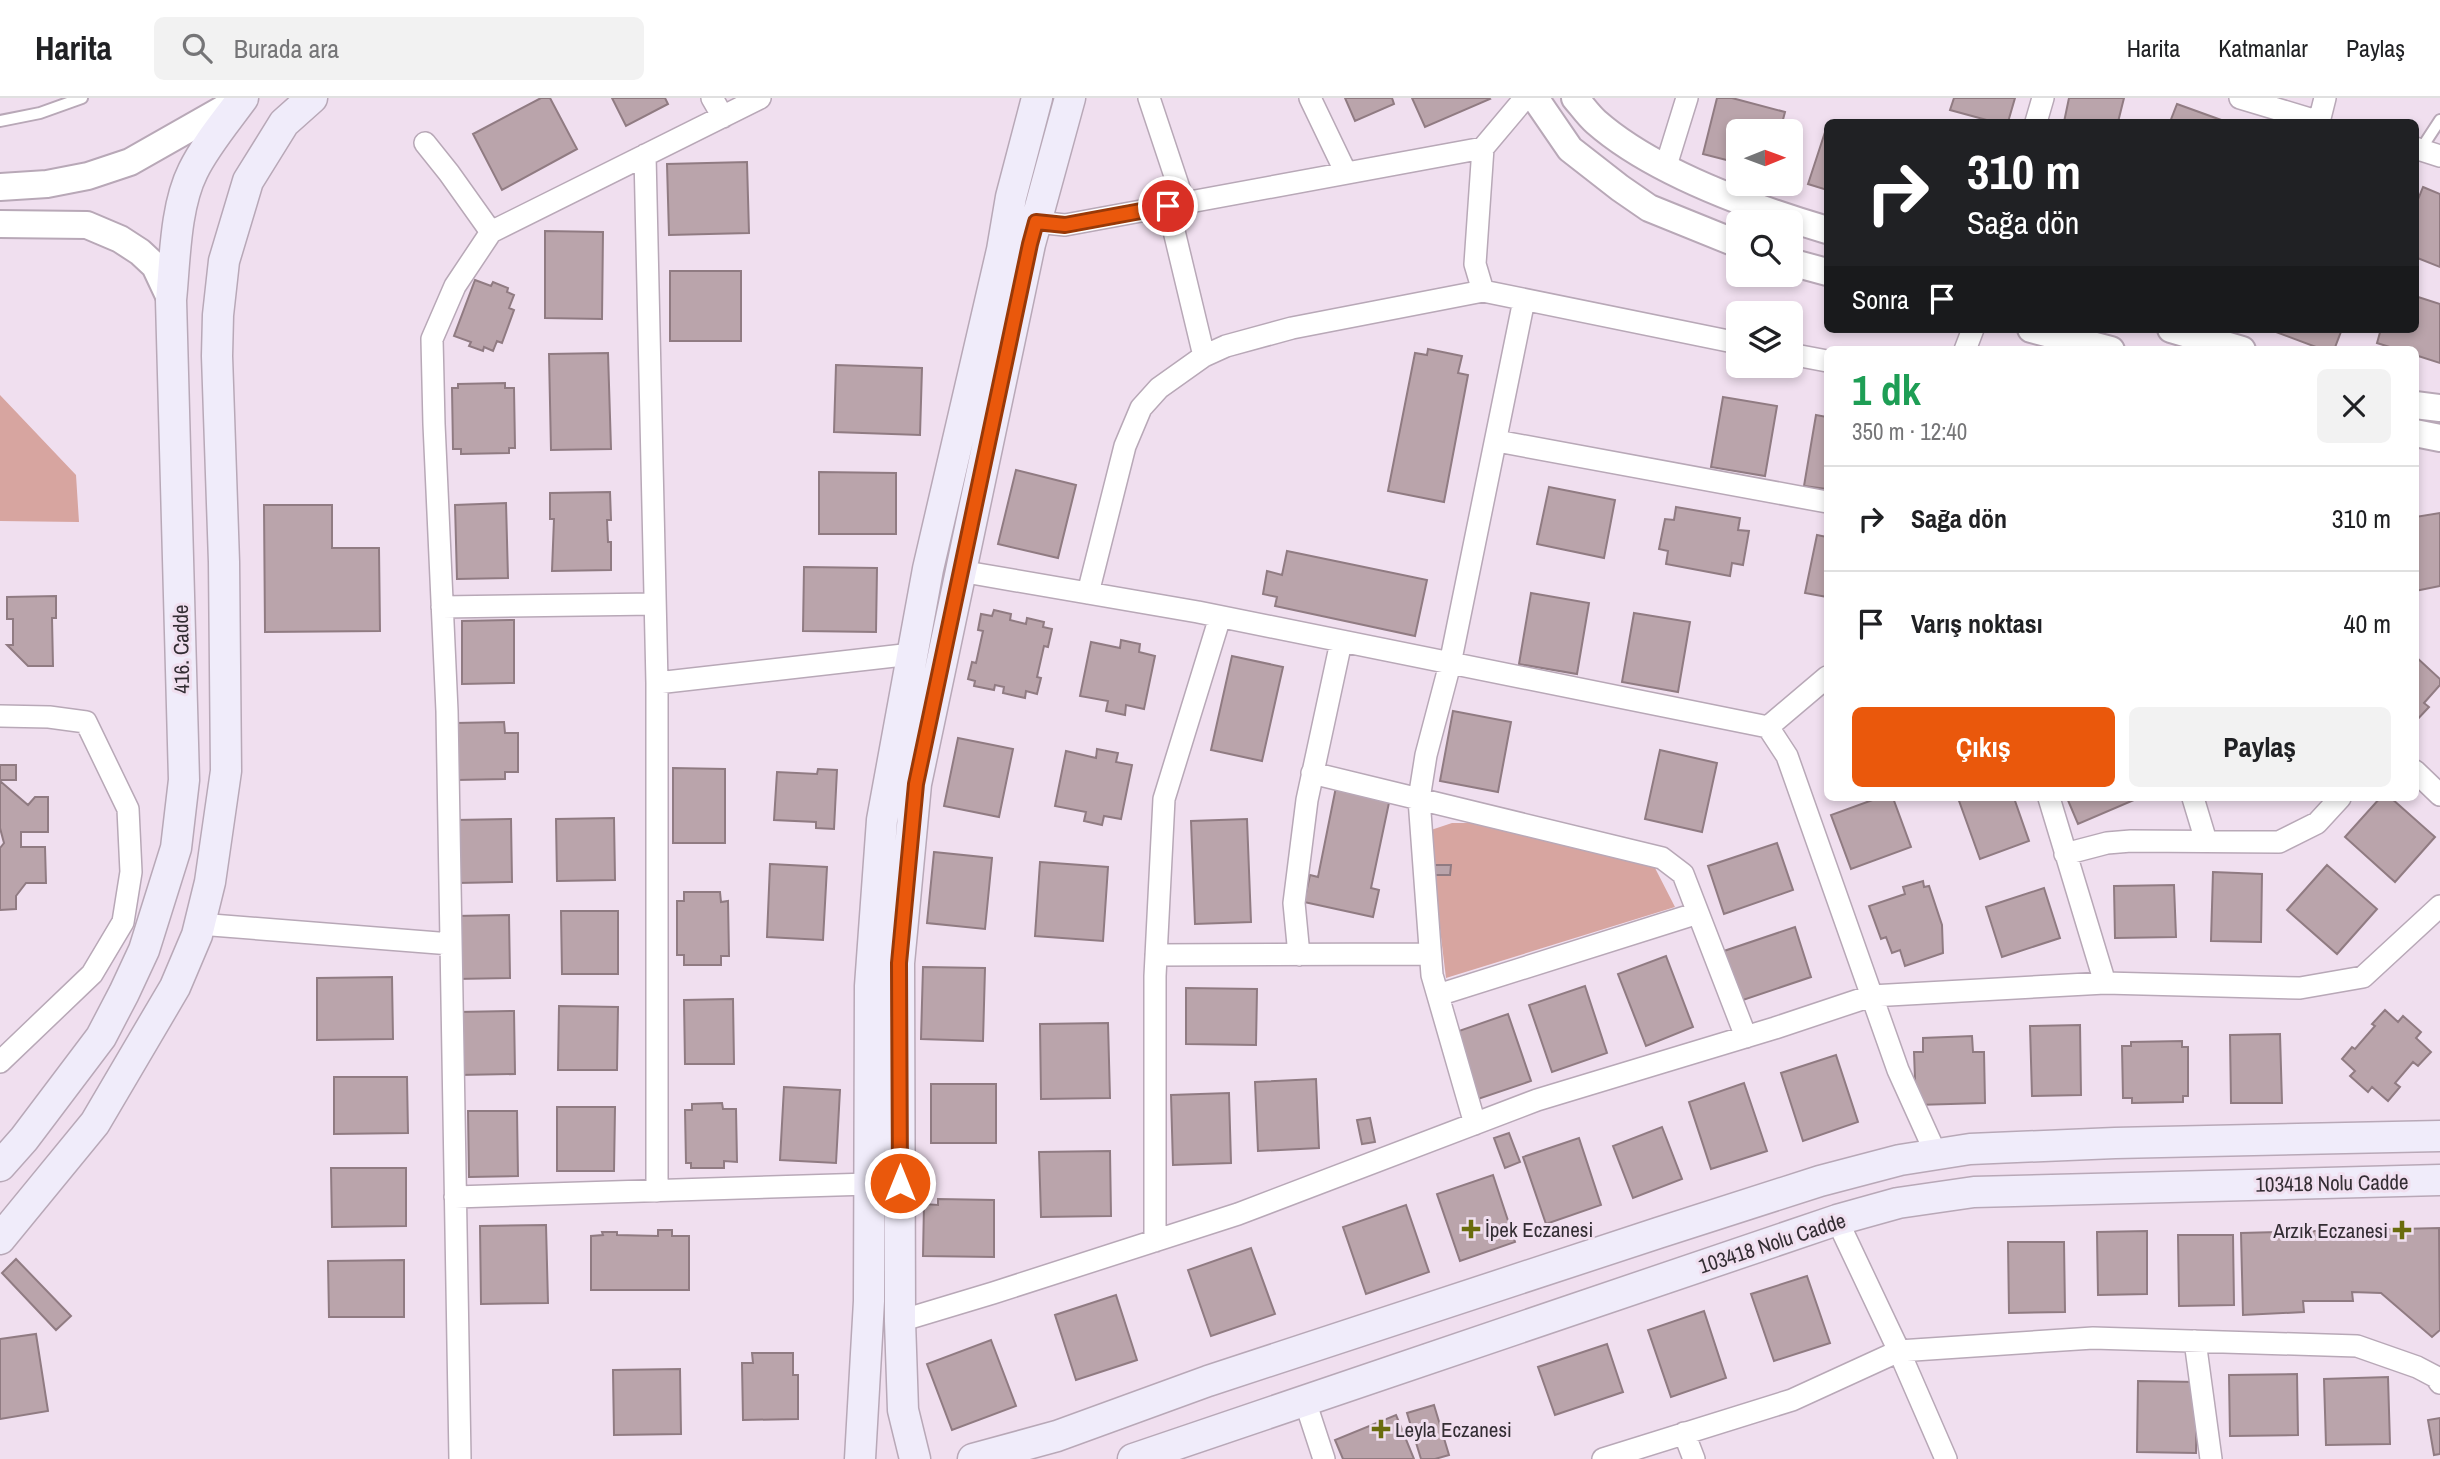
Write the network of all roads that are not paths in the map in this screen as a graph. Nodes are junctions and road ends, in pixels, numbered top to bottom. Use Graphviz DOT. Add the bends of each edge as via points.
graph roads {
  1 [pos="82,98"];
  2 [pos="242,98"];
  3 [pos="312,98"];
  4 [pos="712,98"];
  5 [pos="760,98"];
  6 [pos="1037,98"];
  7 [pos="1070,98"];
  8 [pos="1149,98"];
  9 [pos="1310,98"];
  10 [pos="1525,98"];
  11 [pos="1535,98"];
  12 [pos="1574,98"];
  13 [pos="1687,98"];
  14 [pos="2043,98"];
  15 [pos="2239,98"];
  16 [pos="2325,98"];
  17 [pos="723,117"];
  18 [pos="2037,119"];
  19 [pos="2310,119"];
  20 [pos="2321,119"];
  21 [pos="2440,120"];
  22 [pos="0,121"];
  23 [pos="425,143"];
  24 [pos="1483,148"];
  25 [pos="2425,151"];
  26 [pos="645,155"];
  27 [pos="1665,169"];
  28 [pos="1346,173"];
  29 [pos="0,187"];
  30 [pos="1176,205"];
  31 [pos="1036,222"];
  32 [pos="0,224"];
  33 [pos="1824,229"];
  34 [pos="491,232"];
  35 [pos="1726,239"];
  36 [pos="1803,266"];
  37 [pos="1824,271"];
  38 [pos="1483,291"];
  39 [pos="172,300"];
  40 [pos="1524,300"];
  41 [pos="2046,333"];
  42 [pos="2185,333"];
  43 [pos="1726,341"];
  44 [pos="2096,346"];
  45 [pos="2228,346"];
  46 [pos="1204,356"];
  47 [pos="1803,356"];
  48 [pos="1824,360"];
  49 [pos="2419,405"];
  50 [pos="2440,408"];
  51 [pos="2419,434"];
  52 [pos="2440,438"];
  53 [pos="1497,441"];
  54 [pos="1824,501"];
  55 [pos="960,571"];
  56 [pos="1088,593"];
  57 [pos="655,604"];
  58 [pos="442,607"];
  59 [pos="1220,617"];
  60 [pos="1341,642"];
  61 [pos="912,654"];
  62 [pos="1450,664"];
  63 [pos="1824,680"];
  64 [pos="657,682"];
  65 [pos="0,716"];
  66 [pos="1768,727"];
  67 [pos="1312,773"];
  68 [pos="2419,775"];
  69 [pos="2440,794"];
  70 [pos="1419,799"];
  71 [pos="2050,801"];
  72 [pos="2194,801"];
  73 [pos="2337,801"];
  74 [pos="2206,841"];
  75 [pos="2066,854"];
  76 [pos="2440,906"];
  77 [pos="1698,913"];
  78 [pos="199,924"];
  79 [pos="451,944"];
  80 [pos="1430,954"];
  81 [pos="1156,955"];
  82 [pos="1299,955"];
  83 [pos="2105,983"];
  84 [pos="1438,995"];
  85 [pos="1871,996"];
  86 [pos="1746,1037"];
  87 [pos="0,1062"];
  88 [pos="1475,1124"];
  89 [pos="2440,1136"];
  90 [pos="1936,1154"];
  91 [pos="0,1166"];
  92 [pos="2440,1181"];
  93 [pos="869,1184"];
  94 [pos="657,1191"];
  95 [pos="455,1197"];
  96 [pos="1837,1220"];
  97 [pos="0,1239"];
  98 [pos="1154,1241"];
  99 [pos="900,1321"];
  100 [pos="2195,1341"];
  101 [pos="1899,1351"];
  102 [pos="2439,1378"];
  103 [pos="1305,1401"];
  104 [pos="1684,1433"];
  105 [pos="460,1459"];
  106 [pos="860,1459"];
  107 [pos="915,1459"];
  108 [pos="973,1459"];
  109 [pos="1133,1459"];
  110 [pos="1324,1459"];
  111 [pos="1603,1459"];
  112 [pos="1694,1459"];
  113 [pos="1946,1459"];
  114 [pos="2211,1459"];
  1 -- 22 [label="lane"];
  2 -- 29 [label="street, 416. Cadde" via="130,162 47,184"];
  2 -- 39 [label="main road, 416. Cadde" via="193,171 180,212"];
  3 -- 78 [label="main road" via="284,123 248,181 223,261 217,356 226,771 210,882"];
  4 -- 17 [label="street"];
  5 -- 17 [label="street"];
  6 -- 61 [label="main road" via="1011,197"];
  7 -- 31 [label="main road"];
  8 -- 30 [label="street"];
  9 -- 28 [label="street"];
  10 -- 24 [label="street"];
  11 -- 35 [label="street" via="1570,149 1620,188 1649,208"];
  12 -- 27 [label="street" via="1596,122"];
  13 -- 27 [label="street"];
  14 -- 18 [label="street"];
  15 -- 19 [label="street"];
  16 -- 20 [label="street"];
  17 -- 26 [label="street"];
  21 -- 25 [label="lane"];
  23 -- 34 [label="street"];
  24 -- 28 [label="street"];
  24 -- 38 [label="street" via="1475,264"];
  26 -- 34 [label="street"];
  26 -- 57 [label="street"];
  27 -- 33 [label="street"];
  28 -- 30 [label="street"];
  30 -- 31 [label="street" via="1065,225"];
  30 -- 46 [label="street"];
  31 -- 55 [label="main road"];
  32 -- 39 [label="street" via="87,225 120,239 155,266"];
  34 -- 58 [label="street" via="455,286 432,339"];
  36 -- 37 [label="street"];
  38 -- 40 [label="street"];
  38 -- 46 [label="street" via="1292,328"];
  39 -- 91 [label="main road, 416. Cadde" via="184,780 176,848 144,950 101,1037"];
  40 -- 43 [label="street"];
  40 -- 53 [label="street"];
  41 -- 44 [label="street"];
  42 -- 45 [label="street"];
  46 -- 56 [label="street" via="1159,388 1141,408 1125,446"];
  47 -- 48 [label="street"];
  49 -- 50 [label="street"];
  51 -- 52 [label="street"];
  53 -- 54 [label="street"];
  53 -- 62 [label="street"];
  55 -- 56 [label="street"];
  55 -- 99 [label="main road" via="916,784 899,963"];
  56 -- 59 [label="street"];
  57 -- 58 [label="street"];
  57 -- 64 [label="street"];
  58 -- 79 [label="street"];
  59 -- 60 [label="street"];
  59 -- 81 [label="street" via="1164,799"];
  60 -- 62 [label="street"];
  60 -- 67 [label="street"];
  61 -- 64 [label="street"];
  61 -- 93 [label="main road" via="882,820 875,901"];
  62 -- 66 [label="street"];
  62 -- 70 [label="street"];
  63 -- 66 [label="street"];
  64 -- 94 [label="street"];
  65 -- 87 [label="street" via="86,722 128,809 131,872 123,922 92,974"];
  66 -- 85 [label="street" via="1787,756"];
  67 -- 70 [label="street"];
  67 -- 82 [label="street" via="1294,903"];
  68 -- 69 [label="street"];
  70 -- 77 [label="street" via="1662,858 1683,874"];
  70 -- 80 [label="street"];
  71 -- 75 [label="street"];
  72 -- 74 [label="street"];
  73 -- 74 [label="street" via="2317,823 2279,842"];
  74 -- 75 [label="street" via="2107,843"];
  75 -- 83 [label="street"];
  76 -- 83 [label="street" via="2363,977 2300,988"];
  77 -- 84 [label="street"];
  77 -- 86 [label="street"];
  78 -- 79 [label="street"];
  78 -- 97 [label="main road" via="175,987 95,1124"];
  79 -- 95 [label="street"];
  80 -- 82 [label="street"];
  80 -- 84 [label="street"];
  81 -- 82 [label="street"];
  81 -- 98 [label="street"];
  83 -- 85 [label="street"];
  84 -- 88 [label="street"];
  85 -- 86 [label="street"];
  85 -- 90 [label="street"];
  86 -- 88 [label="street" via="1537,1100"];
  88 -- 98 [label="street"];
  89 -- 90 [label="main road" via="2115,1143"];
  90 -- 108 [label="main road" via="1819,1181 1208,1381 1057,1437"];
  92 -- 96 [label="main road, 103418 Nolu Cadde" via="1974,1192 1898,1203"];
  93 -- 94 [label="street"];
  93 -- 106 [label="main road" via="869,1301"];
  94 -- 95 [label="street"];
  95 -- 105 [label="street"];
  96 -- 101 [label="street"];
  96 -- 103 [label="main road, 103418 Nolu Cadde"];
  98 -- 99 [label="street"];
  99 -- 107 [label="main road" via="903,1410"];
  100 -- 101 [label="street" via="2093,1338"];
  100 -- 102 [label="street" via="2357,1346"];
  100 -- 114 [label="street"];
  101 -- 104 [label="street" via="1793,1400"];
  101 -- 113 [label="street"];
  103 -- 109 [label="main road, 103418 Nolu Cadde"];
  103 -- 110 [label="street"];
  104 -- 111 [label="street"];
  104 -- 112 [label="street"];
}
